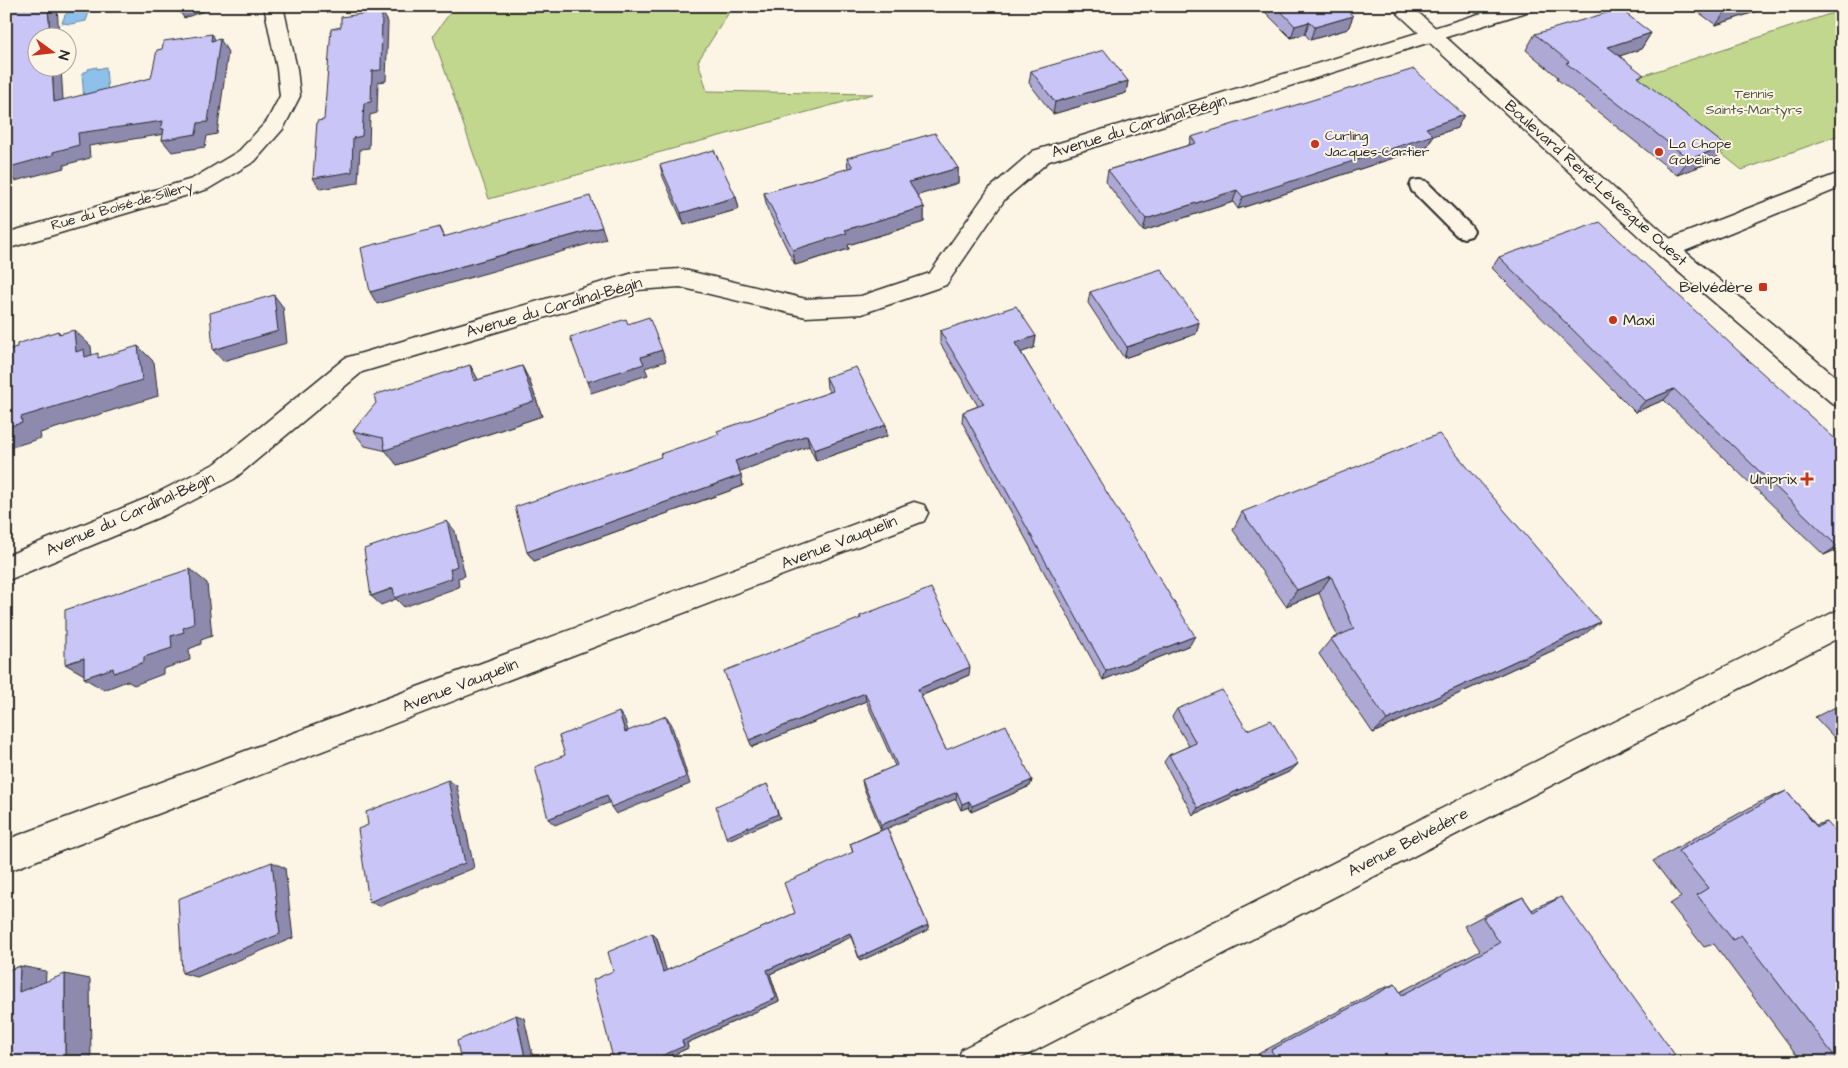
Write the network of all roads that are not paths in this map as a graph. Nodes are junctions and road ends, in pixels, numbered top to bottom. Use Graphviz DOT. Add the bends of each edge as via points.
graph roads {
  1 [pos="273,6"];
  2 [pos="1399,6"];
  3 [pos="1526,6"];
  4 [pos="1432,35"];
  5 [pos="1842,179"];
  6 [pos="1419,186"];
  7 [pos="1464,231"];
  8 [pos="6,241"];
  9 [pos="1667,249"];
  10 [pos="1842,397"];
  11 [pos="914,514"];
  12 [pos="6,569"];
  13 [pos="1842,621"];
  14 [pos="6,856"];
  15 [pos="975,1062"];
  1 -- 8 [label="street, Rue du Boisé-de-Sillery" via="290,96 276,124 247,156 200,184"];
  2 -- 4 [label="street, Boulevard René-Lévesque Ouest"];
  3 -- 4 [label="street, Avenue du Cardinal-Bégin"];
  4 -- 9 [label="street, Boulevard René-Lévesque Ouest"];
  4 -- 12 [label="street, Avenue du Cardinal-Bégin" via="1041,156 996,194 938,279 862,304 806,308 680,278 637,281 354,365 225,471 157,506"];
  5 -- 9 [label="street"];
  6 -- 7 [label="lane"];
  9 -- 10 [label="street, Boulevard René-Lévesque Ouest"];
  11 -- 14 [label="street, Avenue Vauquelin"];
  13 -- 15 [label="street, Avenue Belvédère"];
}
